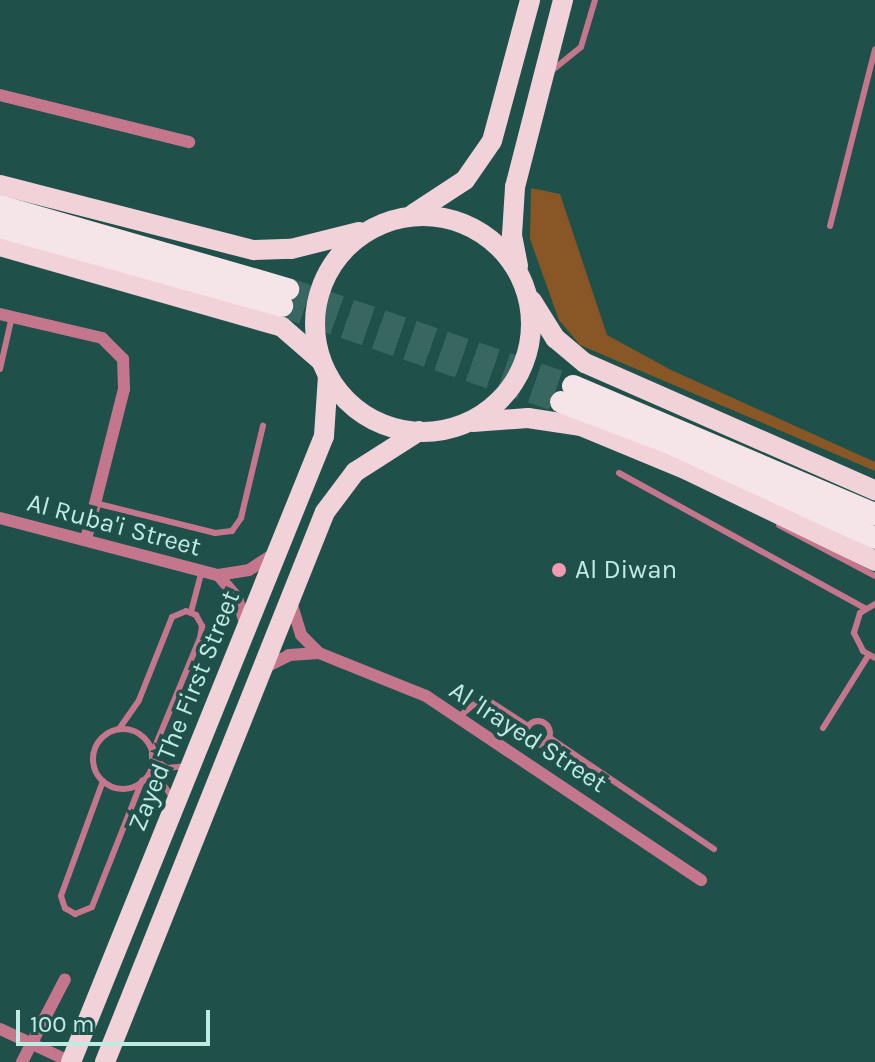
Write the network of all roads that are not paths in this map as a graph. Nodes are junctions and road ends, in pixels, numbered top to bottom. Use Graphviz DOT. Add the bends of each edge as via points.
graph roads {
  1 [pos="530,0"];
  2 [pos="563,0"];
  3 [pos="595,0"];
  4 [pos="875,50"];
  5 [pos="543,78"];
  6 [pos="0,95"];
  7 [pos="189,142"];
  8 [pos="0,185"];
  9 [pos="0,206"];
  10 [pos="405,217"];
  11 [pos="830,226"];
  12 [pos="0,227"];
  13 [pos="367,231"];
  14 [pos="0,246"];
  15 [pos="523,284"];
  16 [pos="6,315"];
  17 [pos="0,369"];
  18 [pos="326,370"];
  19 [pos="465,423"];
  20 [pos="263,426"];
  21 [pos="419,431"];
  22 [pos="818,463"];
  23 [pos="687,470"];
  24 [pos="619,473"];
  25 [pos="875,483"];
  26 [pos="875,490"];
  27 [pos="95,503"];
  28 [pos="875,514"];
  29 [pos="0,518"];
  30 [pos="875,538"];
  31 [pos="86,539"];
  32 [pos="275,552"];
  33 [pos="875,561"];
  34 [pos="202,570"];
  35 [pos="218,575"];
  36 [pos="875,576"];
  37 [pos="291,597"];
  38 [pos="875,604"];
  39 [pos="865,608"];
  40 [pos="191,612"];
  41 [pos="246,626"];
  42 [pos="319,653"];
  43 [pos="872,657"];
  44 [pos="263,669"];
  45 [pos="460,716"];
  46 [pos="528,726"];
  47 [pos="823,728"];
  48 [pos="119,729"];
  49 [pos="550,738"];
  50 [pos="531,743"];
  51 [pos="152,756"];
  52 [pos="521,758"];
  53 [pos="192,763"];
  54 [pos="103,781"];
  55 [pos="143,781"];
  56 [pos="174,808"];
  57 [pos="714,849"];
  58 [pos="701,880"];
  59 [pos="65,979"];
  60 [pos="0,1029"];
  61 [pos="31,1044"];
  62 [pos="22,1062"];
  63 [pos="71,1062"];
  64 [pos="105,1062"];
  1 -- 10 [label="main road" via="492,141 447,195"];
  2 -- 5 [label="main road"];
  3 -- 5 [label="lane" via="581,47"];
  4 -- 11 [label="lane"];
  5 -- 15 [label="main road" via="512,211"];
  6 -- 7 [label="street"];
  8 -- 13 [label="main road" via="254,250 291,249"];
  9 -- 12 [label="highway" via="285,298"];
  10 -- 13 [label="main road"];
  10 -- 15 [label="main road" via="433,216 473,228 506,254"];
  13 -- 18 [label="main road" via="345,248 322,283 315,324"];
  14 -- 18 [label="main road" via="282,327 313,350"];
  15 -- 19 [label="main road" via="531,326 524,363 496,404"];
  15 -- 22 [label="main road" via="555,338 585,363"];
  16 -- 17 [label="lane"];
  16 -- 27 [label="street" via="102,338 123,359 124,389"];
  18 -- 21 [label="main road" via="367,415"];
  18 -- 32 [label="main road, Zayed The First Street" via="324,436"];
  19 -- 21 [label="main road"];
  19 -- 23 [label="main road" via="559,421"];
  20 -- 27 [label="lane" via="241,518 232,531 215,533"];
  21 -- 37 [label="main road" via="374,456 338,491"];
  22 -- 25 [label="lane"];
  22 -- 26 [label="main road"];
  23 -- 33 [label="main road"];
  23 -- 36 [label="lane"];
  24 -- 39 [label="lane"];
  27 -- 31 [label="street"];
  28 -- 30 [label="highway" via="567,394"];
  29 -- 31 [label="street, Al Ruba'i Street"];
  31 -- 34 [label="street, Al Ruba'i Street"];
  32 -- 35 [label="street, Al Ruba'i Street" via="249,570"];
  32 -- 41 [label="main road, Zayed The First Street"];
  34 -- 35 [label="street, Al Ruba'i Street"];
  34 -- 40 [label="lane"];
  35 -- 41 [label="street, Al Ruba'i Street" via="237,598"];
  37 -- 42 [label="street" via="295,623"];
  37 -- 44 [label="main road"];
  38 -- 39 [label="lane"];
  39 -- 43 [label="lane" via="854,633"];
  40 -- 48 [label="lane" via="172,617 139,700"];
  40 -- 51 [label="lane" via="200,620 202,632"];
  41 -- 53 [label="main road, Zayed The First Street"];
  42 -- 44 [label="street" via="289,655"];
  42 -- 45 [label="street, Al 'Irayed Street" via="393,681"];
  43 -- 47 [label="lane"];
  44 -- 64 [label="main road"];
  45 -- 46 [label="lane" via="483,697"];
  45 -- 52 [label="street, Al 'Irayed Street"];
  46 -- 49 [label="lane" via="544,722"];
  46 -- 50 [label="lane"];
  48 -- 51 [label="lane" via="141,735"];
  48 -- 54 [label="lane" via="96,745 93,761"];
  49 -- 50 [label="lane" via="544,744"];
  49 -- 57 [label="lane"];
  50 -- 52 [label="lane"];
  51 -- 53 [label="lane" via="176,769"];
  51 -- 55 [label="lane"];
  52 -- 58 [label="street, Al 'Irayed Street"];
  53 -- 56 [label="main road, Zayed The First Street"];
  54 -- 55 [label="lane" via="120,788"];
  54 -- 55 [label="lane" via="61,896 65,908 75,914 92,907"];
  55 -- 56 [label="lane" via="162,783"];
  56 -- 63 [label="main road, Zayed The First Street"];
  59 -- 61 [label="street"];
  60 -- 61 [label="street"];
  61 -- 62 [label="street"];
  61 -- 63 [label="street"];
}
